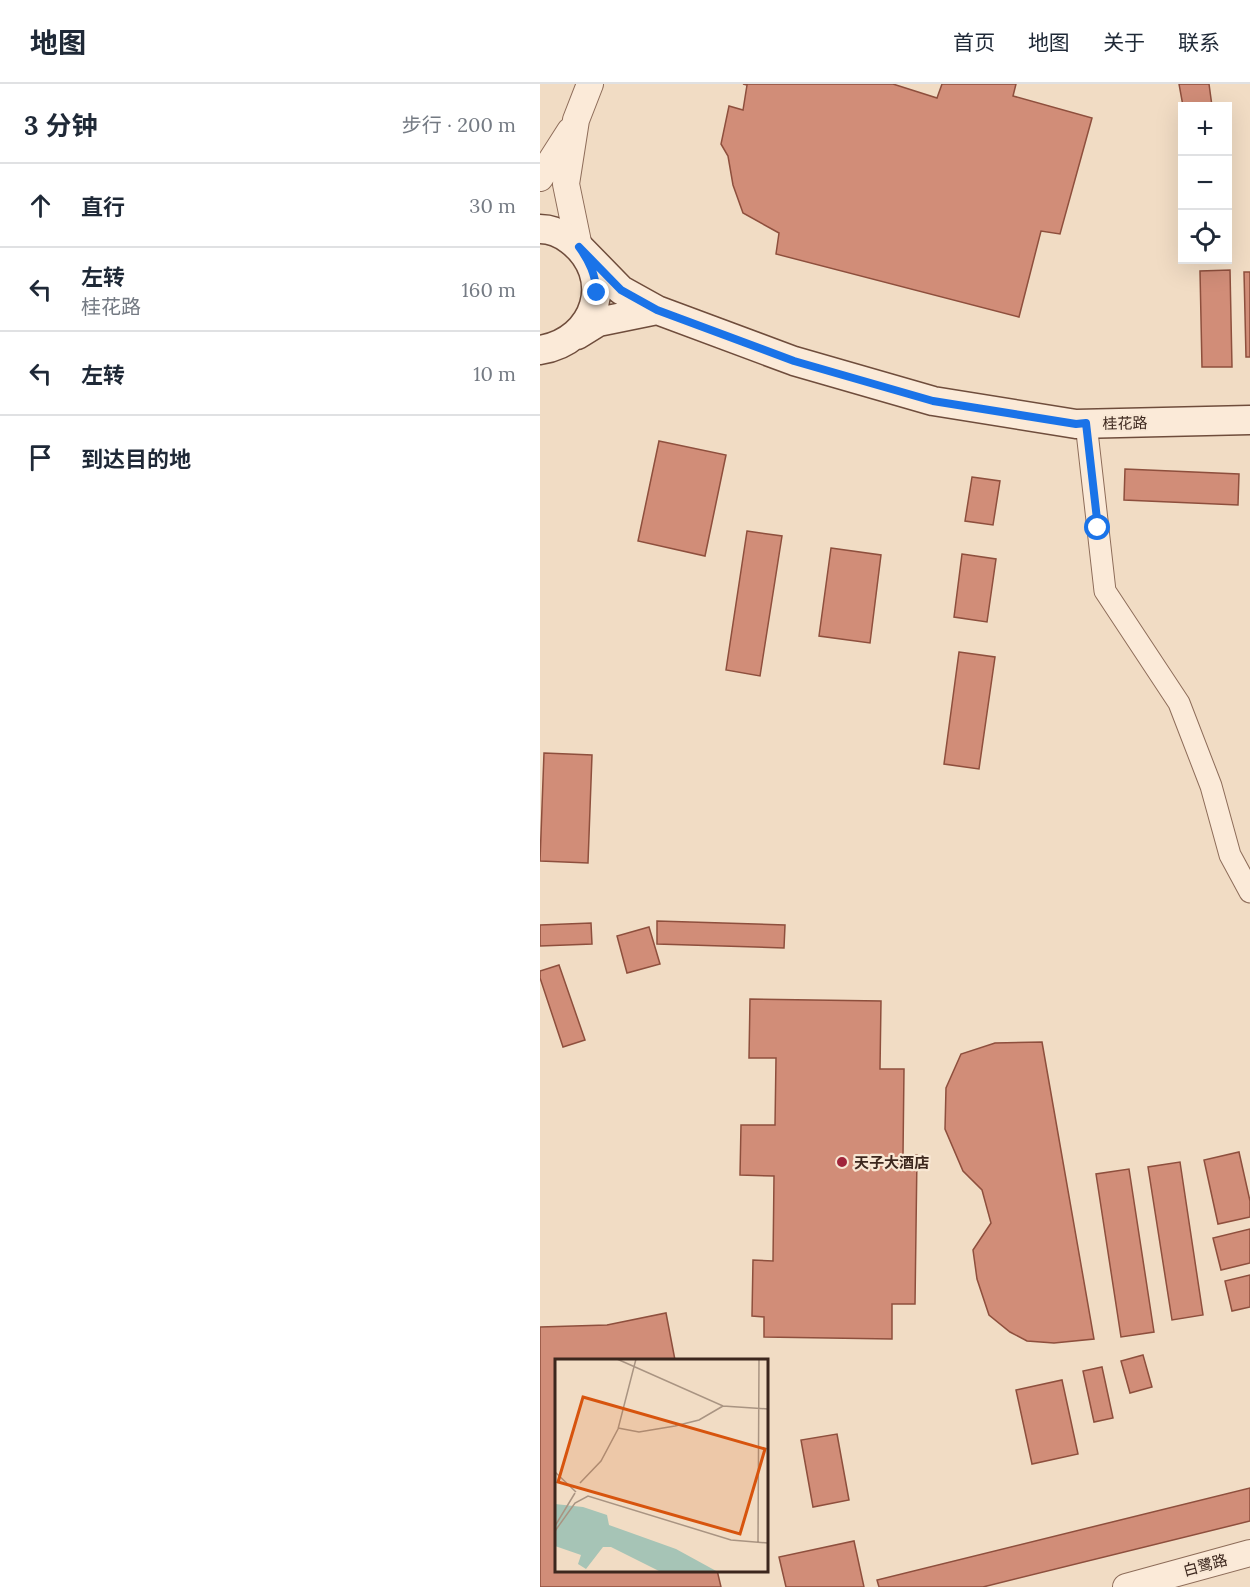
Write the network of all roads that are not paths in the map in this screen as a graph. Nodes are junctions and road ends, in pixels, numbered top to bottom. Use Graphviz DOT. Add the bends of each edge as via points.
graph roads {
  1 [pos="590,84"];
  2 [pos="576,120"];
  3 [pos="540,178"];
  4 [pos="540,229"];
  5 [pos="579,247"];
  6 [pos="657,310"];
  7 [pos="575,336"];
  8 [pos="540,350"];
  9 [pos="540,366"];
  10 [pos="1250,420"];
  11 [pos="1086,423"];
  12 [pos="1250,892"];
  13 [pos="1250,1553"];
  14 [pos="1126,1587"];
  1 -- 2 [label="street"];
  2 -- 3 [label="street"];
  2 -- 5 [label="street" via="566,184"];
  4 -- 5 [label="main road" via="564,235"];
  5 -- 6 [label="main road, 桂花路" via="621,290"];
  5 -- 7 [label="main road" via="589,260 597,293 586,324"];
  6 -- 7 [label="main road" via="598,322"];
  6 -- 11 [label="main road, 桂花路" via="794,361 933,401"];
  7 -- 8 [label="main road" via="559,346"];
  7 -- 9 [label="main road"];
  10 -- 11 [label="main road, 桂花路"];
  11 -- 12 [label="street" via="1105,591 1179,703 1211,786 1230,855"];
  13 -- 14 [label="street, 白鹭路"];
}
